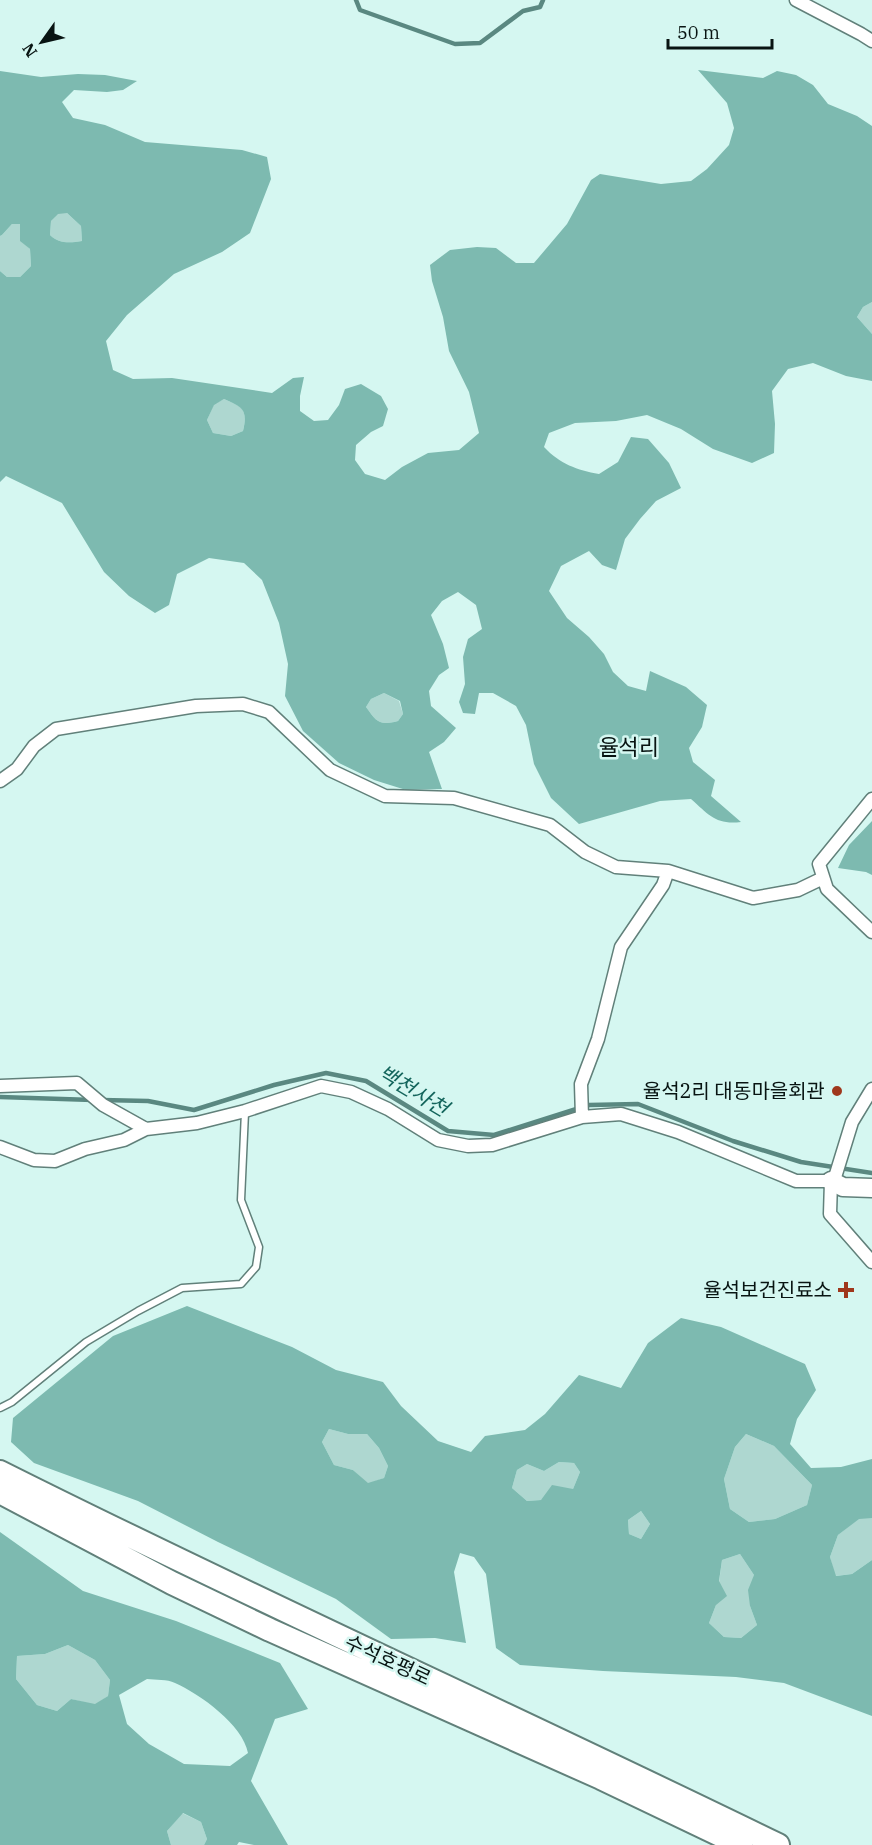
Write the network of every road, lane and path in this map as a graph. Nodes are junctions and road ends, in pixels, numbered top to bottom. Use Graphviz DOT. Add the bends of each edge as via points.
graph roads {
  1 [pos="796,0"];
  2 [pos="872,41"];
  3 [pos="0,781"];
  4 [pos="872,800"];
  5 [pos="668,871"];
  6 [pos="823,878"];
  7 [pos="872,932"];
  8 [pos="0,1086"];
  9 [pos="872,1089"];
  10 [pos="245,1111"];
  11 [pos="582,1115"];
  12 [pos="146,1129"];
  13 [pos="0,1147"];
  14 [pos="834,1178"];
  15 [pos="872,1188"];
  16 [pos="872,1262"];
  17 [pos="0,1408"];
  18 [pos="0,1472"];
  19 [pos="0,1492"];
  20 [pos="741,1845"];
  21 [pos="778,1845"];
  1 -- 2 [label="street"];
  3 -- 5 [label="street" via="56,729 196,706 243,704 269,712 330,770 385,796 454,798 550,825 585,852 616,867"];
  4 -- 6 [label="street" via="819,864"];
  5 -- 6 [label="street" via="753,898 798,890"];
  5 -- 11 [label="street" via="663,885 621,947 598,1039 581,1084"];
  6 -- 7 [label="street" via="827,889"];
  8 -- 12 [label="street" via="77,1083 103,1105"];
  9 -- 14 [label="street" via="852,1122"];
  10 -- 11 [label="street" via="321,1086 351,1092 438,1140 468,1146 492,1145"];
  10 -- 12 [label="street" via="197,1123"];
  10 -- 17 [label="lane" via="241,1200 259,1246 256,1267 241,1284 182,1288 138,1311 86,1342"];
  11 -- 14 [label="street" via="621,1114 678,1132 796,1181"];
  12 -- 13 [label="street" via="124,1140 55,1161 34,1160"];
  14 -- 15 [label="street" via="843,1187"];
  14 -- 16 [label="street" via="830,1214"];
  18 -- 21 [label="highway, 수석호평로"];
  19 -- 20 [label="highway, 수석호평로" via="270,1630"];
}
